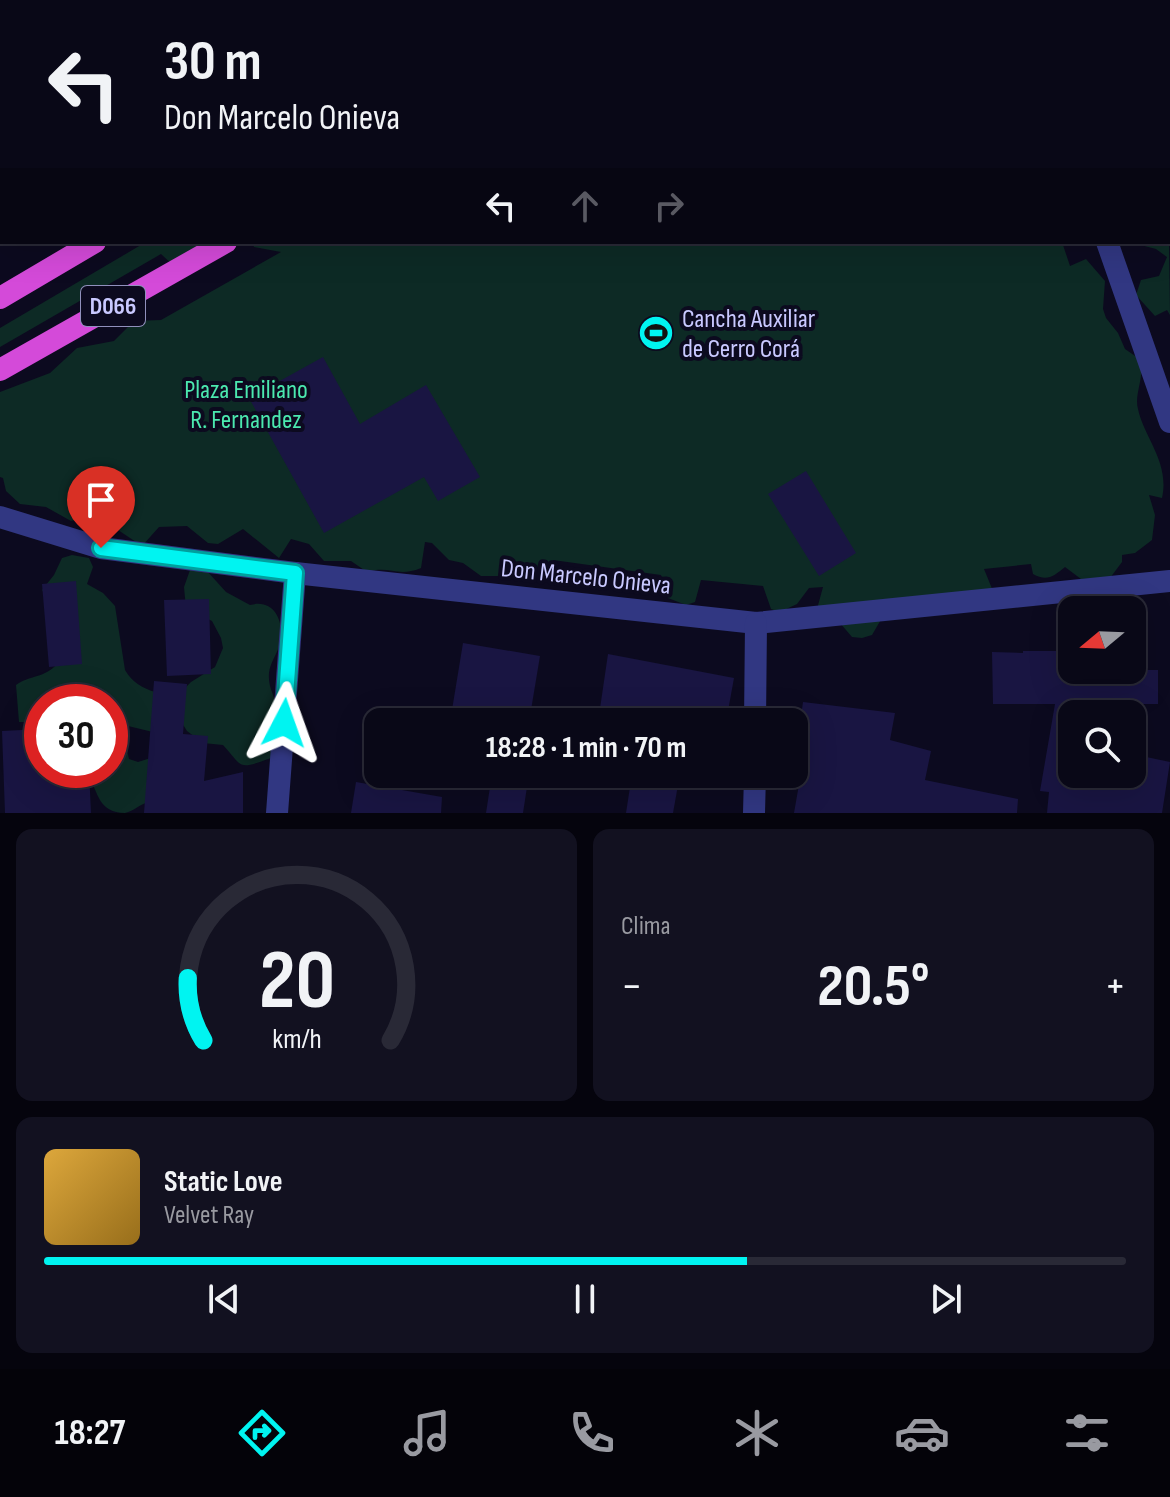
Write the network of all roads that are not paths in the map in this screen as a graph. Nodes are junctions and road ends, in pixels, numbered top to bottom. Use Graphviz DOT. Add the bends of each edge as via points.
graph roads {
  1 [pos="92,244"];
  2 [pos="222,244"];
  3 [pos="1108,244"];
  4 [pos="0,298"];
  5 [pos="0,370"];
  6 [pos="1170,422"];
  7 [pos="0,517"];
  8 [pos="295,573"];
  9 [pos="1170,581"];
  10 [pos="756,623"];
  11 [pos="755,708"];
  12 [pos="755,788"];
  13 [pos="277,813"];
  14 [pos="754,813"];
  1 -- 4 [label="highway, D066"];
  2 -- 5 [label="highway, D066"];
  3 -- 6 [label="street"];
  7 -- 8 [label="street, Don Marcelo Onieva" via="101,548"];
  8 -- 10 [label="street, Don Marcelo Onieva"];
  8 -- 13 [label="street"];
  9 -- 10 [label="street, Don Marcelo Onieva"];
  10 -- 11 [label="street"];
  12 -- 14 [label="street"];
}
